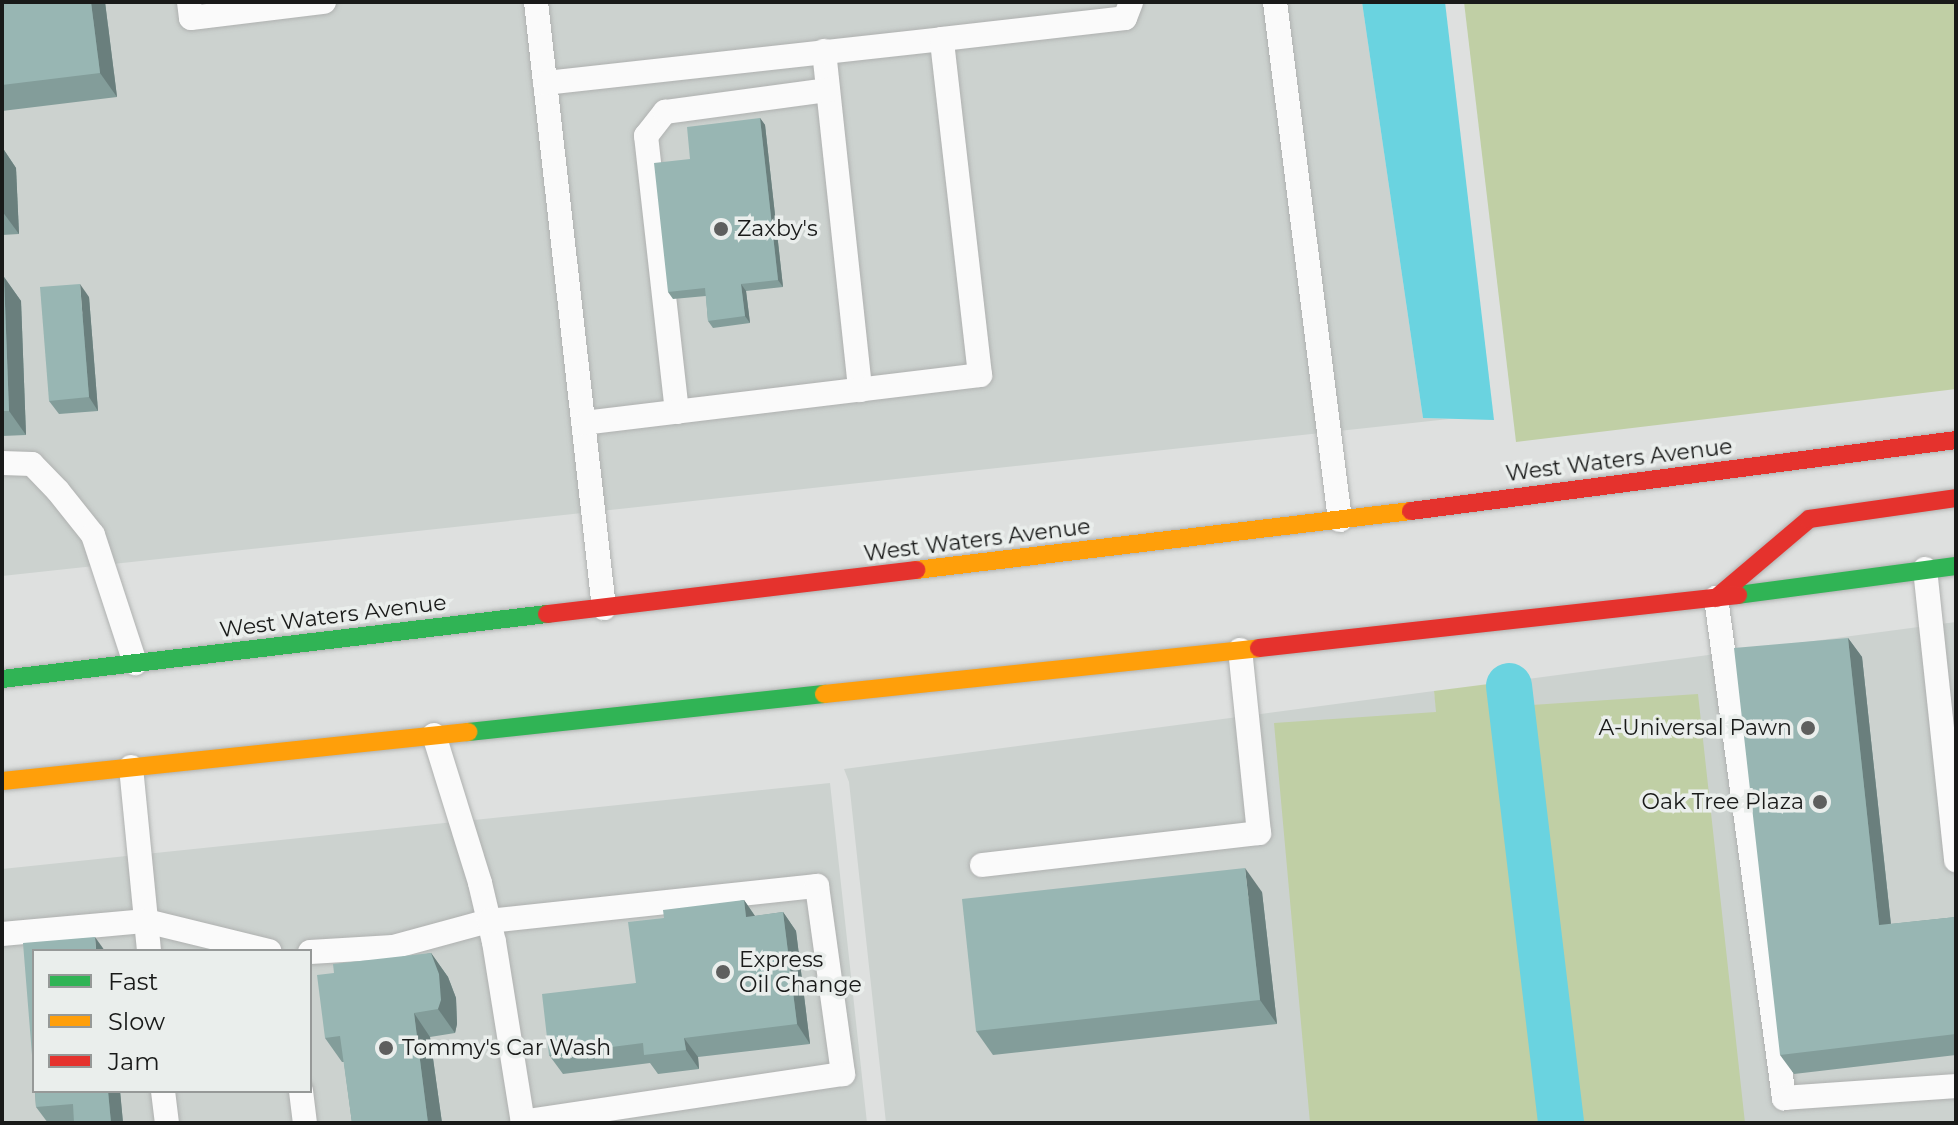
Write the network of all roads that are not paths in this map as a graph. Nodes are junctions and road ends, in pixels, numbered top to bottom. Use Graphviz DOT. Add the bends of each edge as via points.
graph roads {
  1 [pos="189,2"];
  2 [pos="324,2"];
  3 [pos="536,2"];
  4 [pos="1131,2"];
  5 [pos="1275,2"];
  6 [pos="942,39"];
  7 [pos="824,51"];
  8 [pos="545,83"];
  9 [pos="828,90"];
  10 [pos="860,390"];
  11 [pos="677,412"];
  12 [pos="584,423"];
  13 [pos="1956,440"];
  14 [pos="2,463"];
  15 [pos="1956,498"];
  16 [pos="1340,520"];
  17 [pos="1956,566"];
  18 [pos="1925,569"];
  19 [pos="1716,598"];
  20 [pos="604,608"];
  21 [pos="1240,650"];
  22 [pos="1944,656"];
  23 [pos="135,663"];
  24 [pos="2,679"];
  25 [pos="434,735"];
  26 [pos="131,767"];
  27 [pos="2,781"];
  28 [pos="1956,860"];
  29 [pos="982,865"];
  30 [pos="146,921"];
  31 [pos="489,921"];
  32 [pos="2,934"];
  33 [pos="149,949"];
  34 [pos="261,949"];
  35 [pos="312,952"];
  36 [pos="1956,1086"];
  37 [pos="163,1093"];
  38 [pos="301,1093"];
  39 [pos="523,1122"];
  40 [pos="167,1123"];
  41 [pos="305,1123"];
  1 -- 2 [label="lane" via="191,18"];
  3 -- 8 [label="lane"];
  4 -- 6 [label="lane" via="1125,18"];
  5 -- 16 [label="lane"];
  6 -- 7 [label="lane"];
  6 -- 10 [label="lane" via="980,375"];
  7 -- 8 [label="lane"];
  7 -- 9 [label="lane"];
  8 -- 12 [label="lane"];
  9 -- 10 [label="lane"];
  9 -- 11 [label="lane" via="665,112 646,136"];
  10 -- 11 [label="lane"];
  11 -- 12 [label="lane"];
  12 -- 20 [label="lane"];
  13 -- 16 [label="main road, West Waters Avenue"];
  14 -- 23 [label="lane" via="32,464 93,535"];
  15 -- 19 [label="main road" via="1809,519"];
  16 -- 20 [label="main road, West Waters Avenue"];
  17 -- 18 [label="main road"];
  18 -- 19 [label="main road"];
  18 -- 22 [label="lane"];
  19 -- 21 [label="main road"];
  19 -- 36 [label="lane" via="1784,1098"];
  20 -- 23 [label="main road, West Waters Avenue"];
  21 -- 25 [label="main road"];
  21 -- 29 [label="lane" via="1259,833"];
  22 -- 28 [label="lane"];
  23 -- 24 [label="main road, West Waters Avenue"];
  25 -- 26 [label="main road"];
  25 -- 31 [label="lane"];
  26 -- 27 [label="main road"];
  26 -- 30 [label="lane"];
  30 -- 32 [label="lane"];
  30 -- 33 [label="lane"];
  30 -- 34 [label="lane"];
  31 -- 35 [label="lane" via="393,947"];
  31 -- 39 [label="lane"];
  31 -- 39 [label="lane" via="817,886 843,1074"];
  37 -- 40 [label="lane"];
  38 -- 41 [label="lane"];
}
